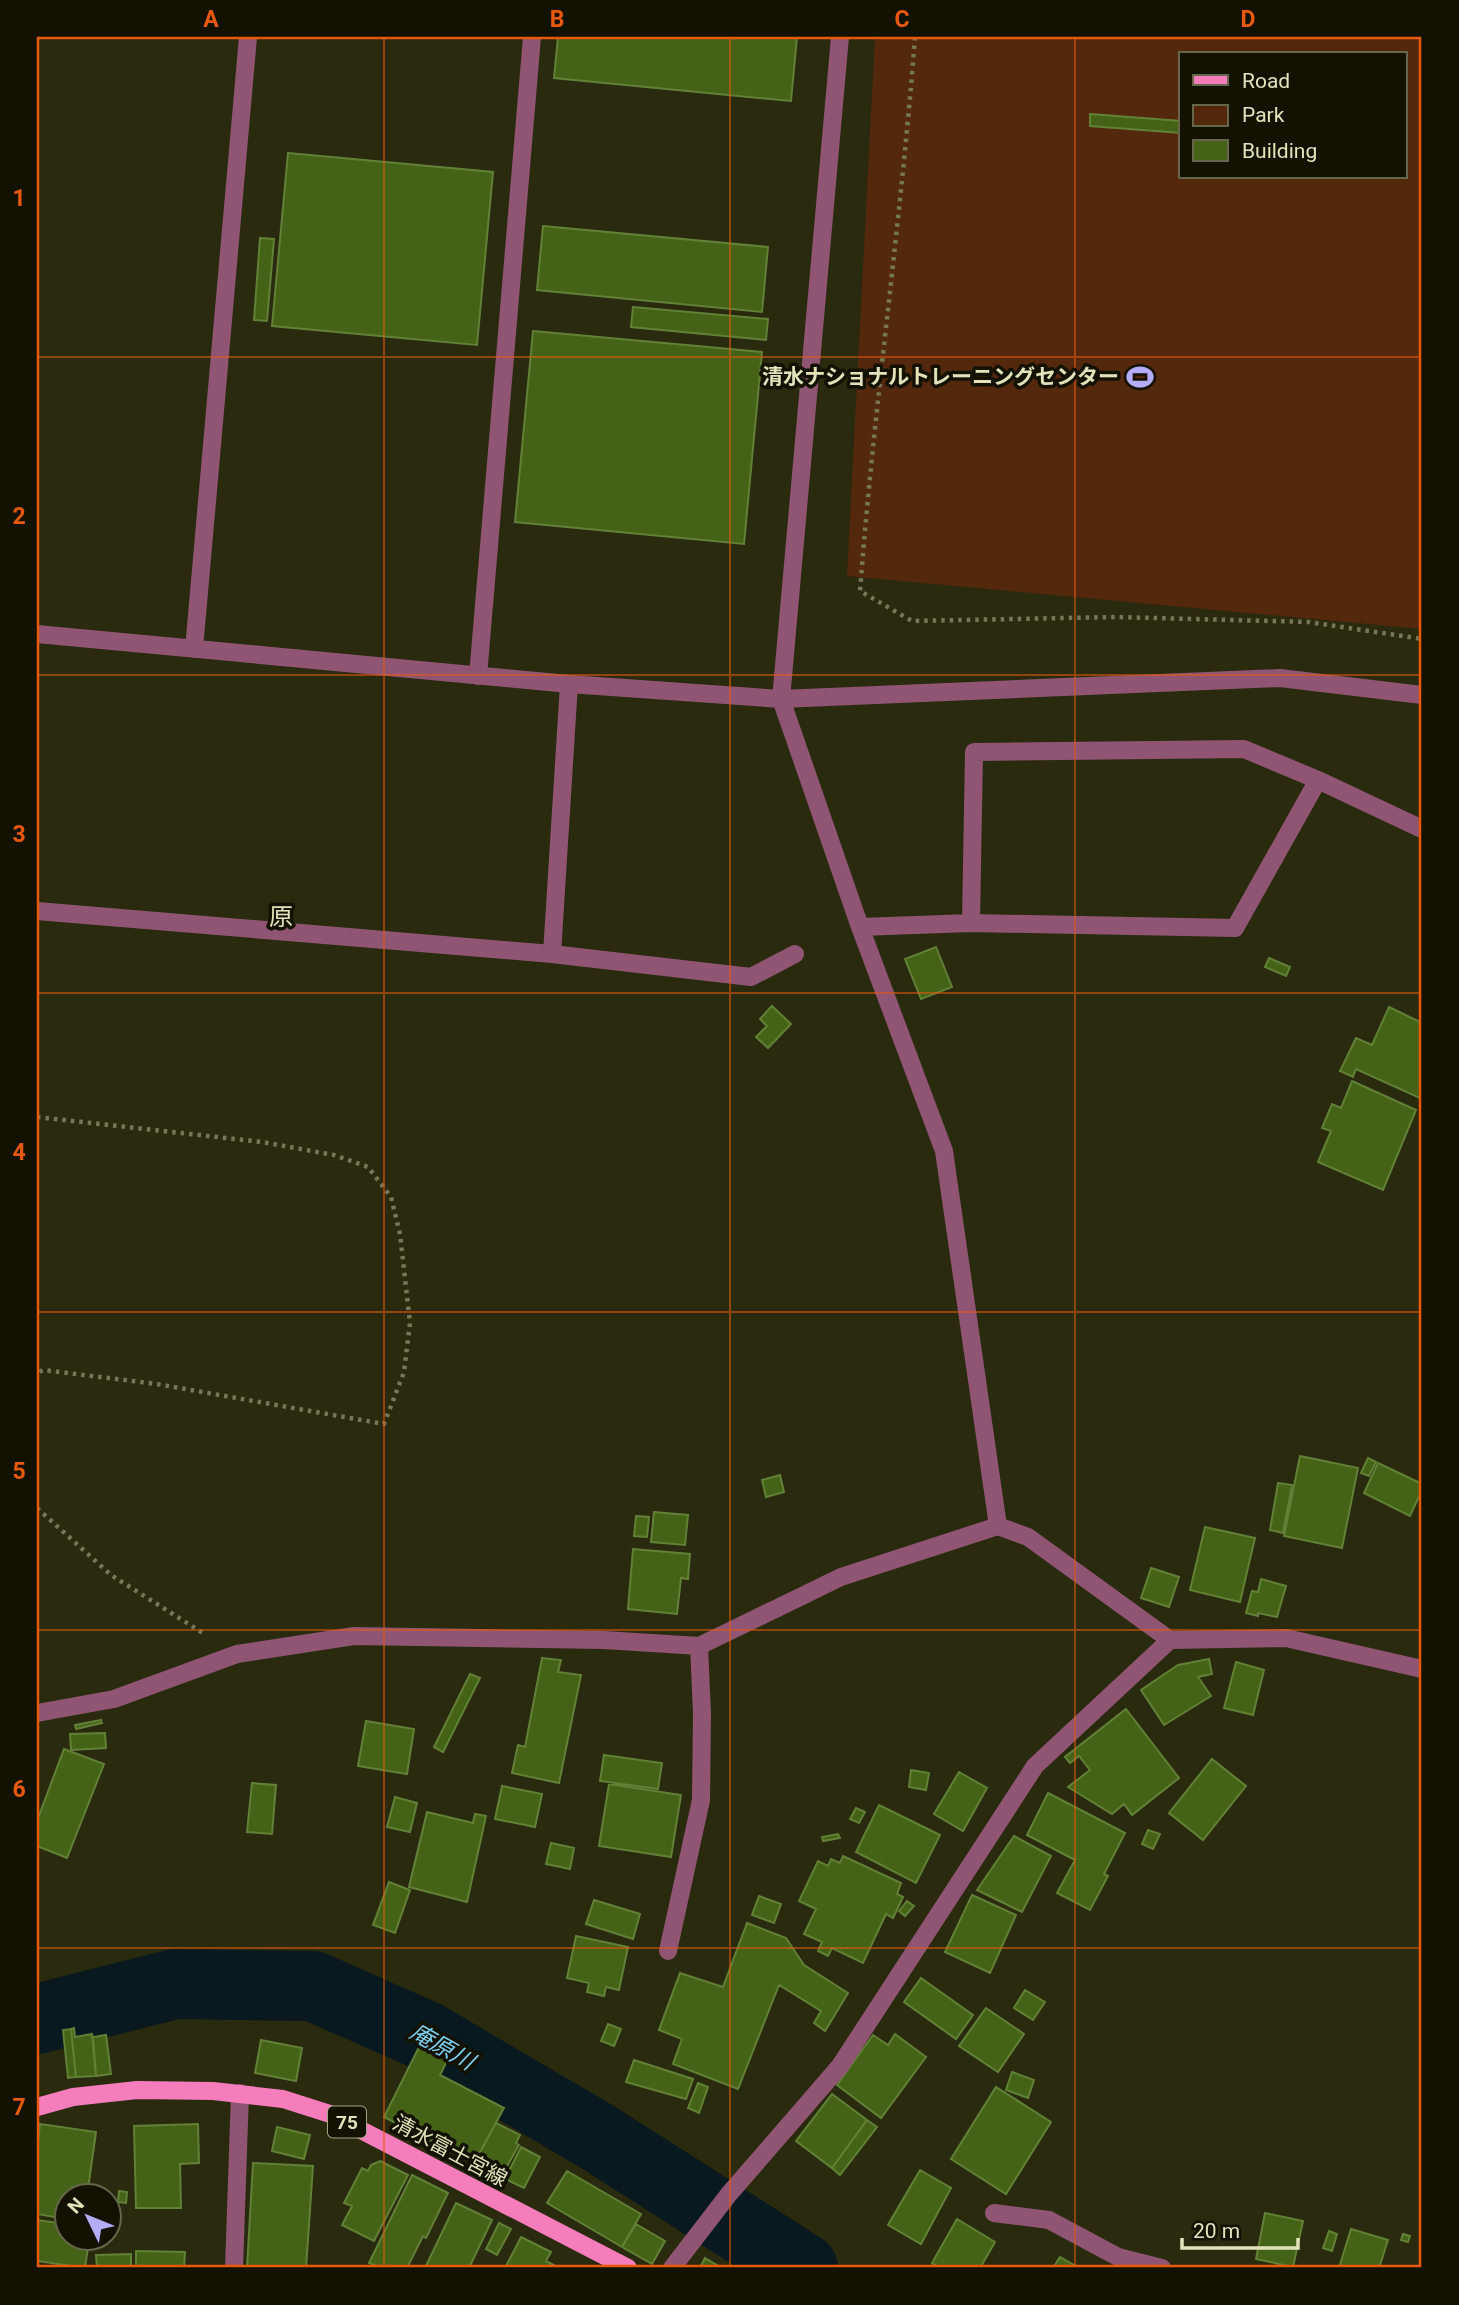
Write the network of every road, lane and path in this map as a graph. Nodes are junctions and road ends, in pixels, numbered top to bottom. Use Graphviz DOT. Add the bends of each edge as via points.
graph roads {
  1 [pos="248,37"];
  2 [pos="532,37"];
  3 [pos="840,37"];
  4 [pos="915,37"];
  5 [pos="37,634"];
  6 [pos="1422,639"];
  7 [pos="194,649"];
  8 [pos="478,676"];
  9 [pos="569,684"];
  10 [pos="1422,695"];
  11 [pos="781,699"];
  12 [pos="1318,780"];
  13 [pos="1422,829"];
  14 [pos="37,911"];
  15 [pos="971,923"];
  16 [pos="860,927"];
  17 [pos="552,954"];
  18 [pos="795,954"];
  19 [pos="37,1117"];
  20 [pos="37,1373"];
  21 [pos="37,1508"];
  22 [pos="998,1526"];
  23 [pos="1170,1640"];
  24 [pos="699,1646"];
  25 [pos="237,1654"];
  26 [pos="1422,1669"];
  27 [pos="37,1713"];
  28 [pos="668,1951"];
  29 [pos="240,2093"];
  30 [pos="37,2107"];
  31 [pos="994,2213"];
  32 [pos="234,2268"];
  33 [pos="628,2268"];
  34 [pos="671,2268"];
  35 [pos="1162,2268"];
  1 -- 7 [label="street"];
  2 -- 8 [label="street"];
  3 -- 11 [label="street"];
  4 -- 6 [label="path" via="860,591 912,621 1115,617 1295,622"];
  5 -- 7 [label="street"];
  7 -- 8 [label="street"];
  8 -- 9 [label="street"];
  9 -- 11 [label="street"];
  9 -- 17 [label="street"];
  10 -- 11 [label="street" via="1280,678"];
  11 -- 16 [label="street"];
  12 -- 13 [label="street"];
  12 -- 15 [label="street" via="1235,928"];
  12 -- 15 [label="street" via="1244,749 974,752"];
  14 -- 17 [label="street"];
  15 -- 16 [label="street"];
  16 -- 22 [label="street" via="944,1151"];
  17 -- 18 [label="street" via="751,976"];
  19 -- 20 [label="path" via="262,1142 334,1155 368,1167 391,1197 410,1323 404,1372 384,1424 157,1384 43,1370"];
  21 -- 25 [label="path" via="111,1575"];
  22 -- 23 [label="street" via="1028,1537"];
  22 -- 24 [label="street" via="841,1577"];
  23 -- 26 [label="street" via="1286,1638"];
  23 -- 34 [label="street" via="1035,1766 840,2066 729,2193"];
  24 -- 25 [label="street" via="354,1636"];
  24 -- 28 [label="street" via="701,1800"];
  25 -- 27 [label="street" via="114,1699"];
  29 -- 30 [label="main road, 清水富士宮線 / 75" via="137,2090 73,2096"];
  29 -- 32 [label="street"];
  29 -- 33 [label="main road, 清水富士宮線 / 75" via="283,2099 330,2114"];
  31 -- 35 [label="street" via="1049,2220 1118,2257"];
}
